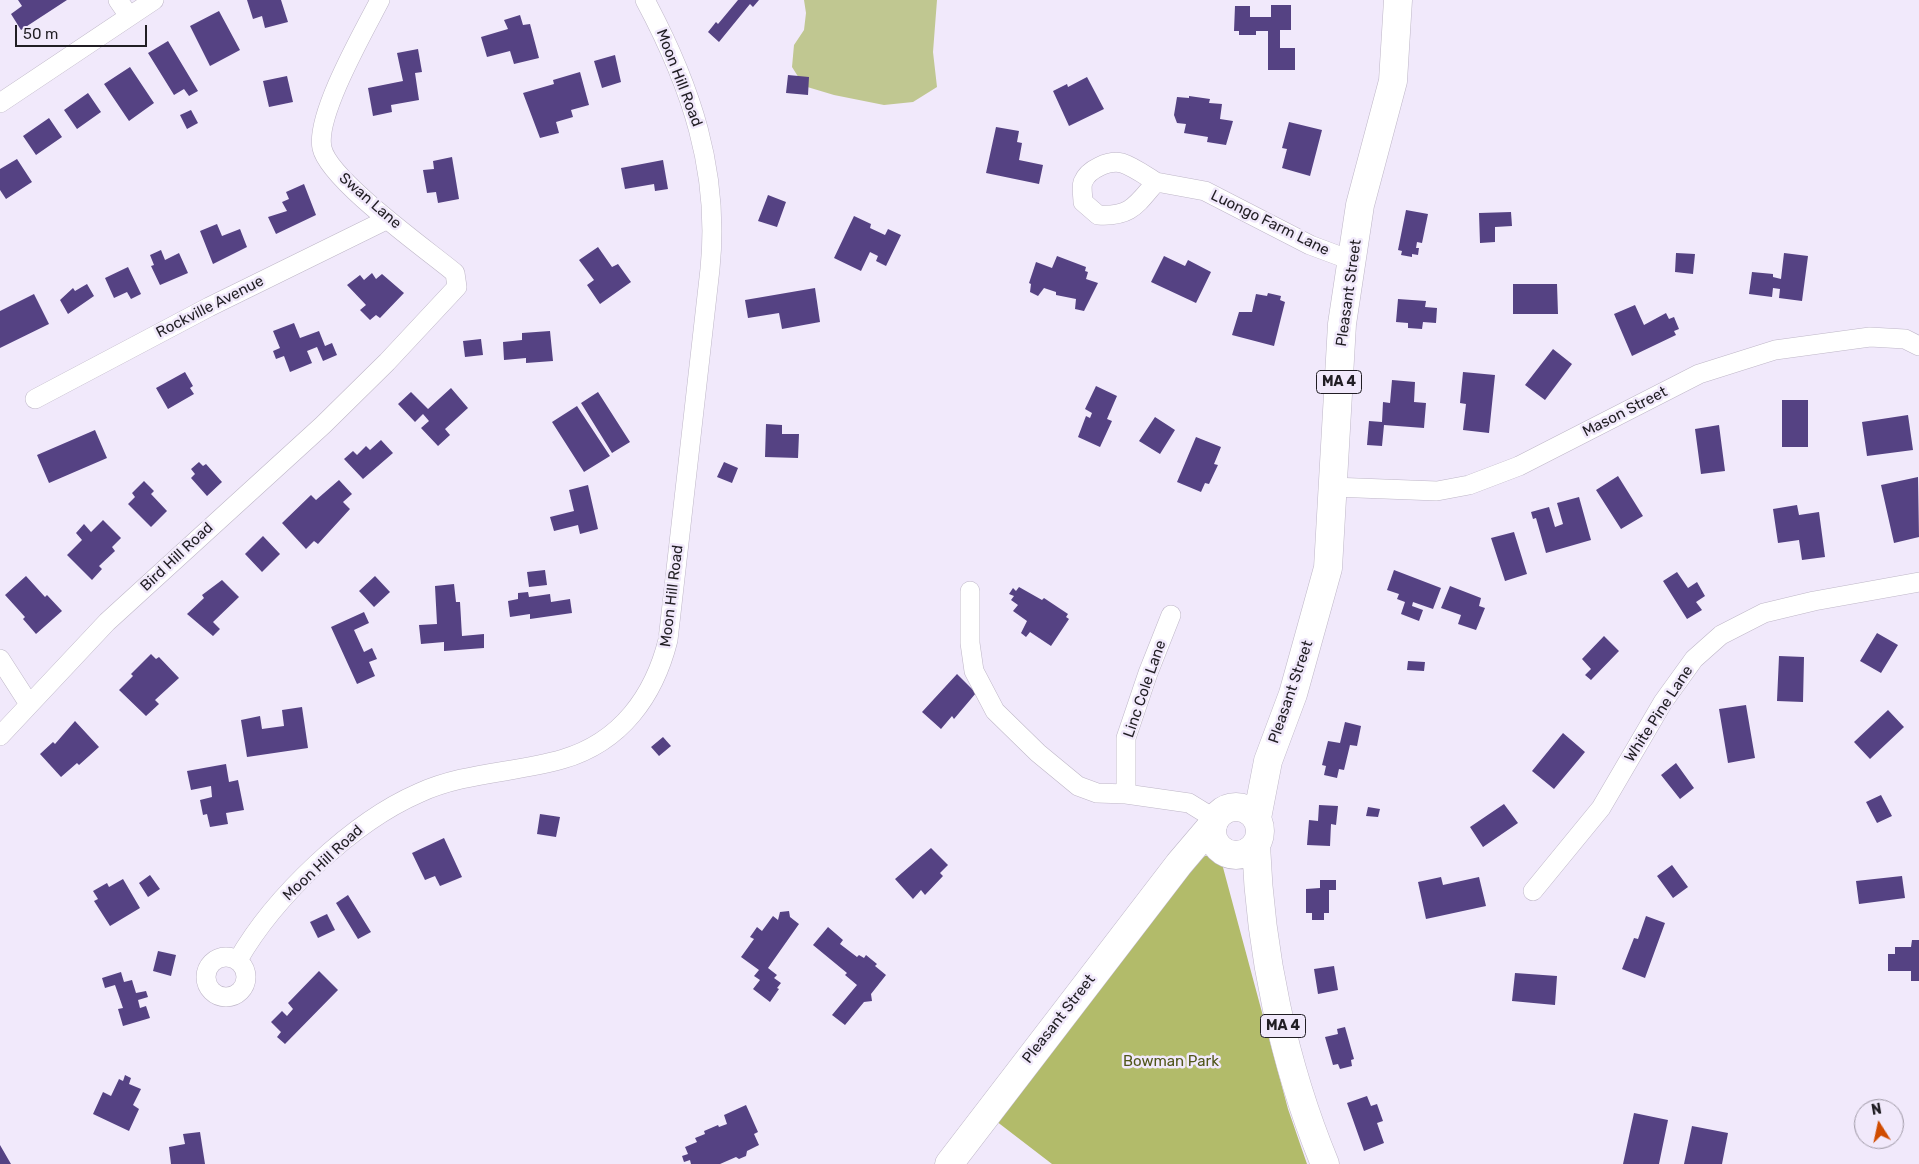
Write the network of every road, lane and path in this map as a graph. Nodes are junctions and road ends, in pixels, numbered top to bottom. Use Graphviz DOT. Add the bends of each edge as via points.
graph roads {
  1 [pos="118,0"];
  2 [pos="154,0"];
  3 [pos="380,0"];
  4 [pos="645,0"];
  5 [pos="1398,0"];
  6 [pos="129,16"];
  7 [pos="0,103"];
  8 [pos="1156,182"];
  9 [pos="386,220"];
  10 [pos="1353,261"];
  11 [pos="1919,346"];
  12 [pos="362,387"];
  13 [pos="35,398"];
  14 [pos="1332,487"];
  15 [pos="1919,582"];
  16 [pos="970,591"];
  17 [pos="1171,615"];
  18 [pos="0,659"];
  19 [pos="29,704"];
  20 [pos="0,736"];
  21 [pos="1268,761"];
  22 [pos="1126,794"];
  23 [pos="1222,835"];
  24 [pos="1533,891"];
  25 [pos="238,960"];
  26 [pos="949,1164"];
  27 [pos="1325,1164"];
  1 -- 6 [label="street"];
  2 -- 6 [label="street"];
  3 -- 9 [label="street, Swan Lane" via="331,100 322,127 322,148 333,168"];
  4 -- 25 [label="street, Moon Hill Road" via="694,111 710,181 712,217 710,262 668,640 654,684 631,716 600,742 582,752 555,761 443,784 393,806 368,822 339,844 291,891 256,930"];
  5 -- 10 [label="main road, Pleasant Street / MA 4" via="1393,81 1360,205"];
  6 -- 7 [label="street"];
  8 -- 10 [label="street, Luongo Farm Lane" via="1206,191 1310,245"];
  9 -- 12 [label="street, Swan Lane" via="406,232 454,273 457,287"];
  9 -- 13 [label="street, Rockville Avenue"];
  10 -- 14 [label="main road, Pleasant Street / MA 4" via="1342,324"];
  11 -- 14 [label="street, Mason Street" via="1905,338 1870,337 1776,350 1700,374 1519,466 1469,485 1437,492"];
  12 -- 19 [label="street, Bird Hill Road" via="107,622"];
  14 -- 21 [label="main road, Pleasant Street / MA 4" via="1328,568 1293,694"];
  15 -- 24 [label="street, White Pine Lane" via="1764,613 1721,635 1694,659 1662,702 1601,808"];
  16 -- 22 [label="street" via="970,643 974,671 995,711 1078,786 1097,793"];
  17 -- 22 [label="street, Linc Cole Lane" via="1126,738"];
  18 -- 19 [label="street"];
  19 -- 20 [label="street, Bird Hill Road"];
  21 -- 23 [label="main road, Pleasant Street"];
  21 -- 23 [label="main road, Pleasant Street / MA 4" via="1257,818 1245,809"];
  22 -- 23 [label="street" via="1189,803"];
  23 -- 26 [label="main road, Pleasant Street"];
  23 -- 27 [label="main road, MA 4" via="1258,883 1267,960 1294,1074"];
}
